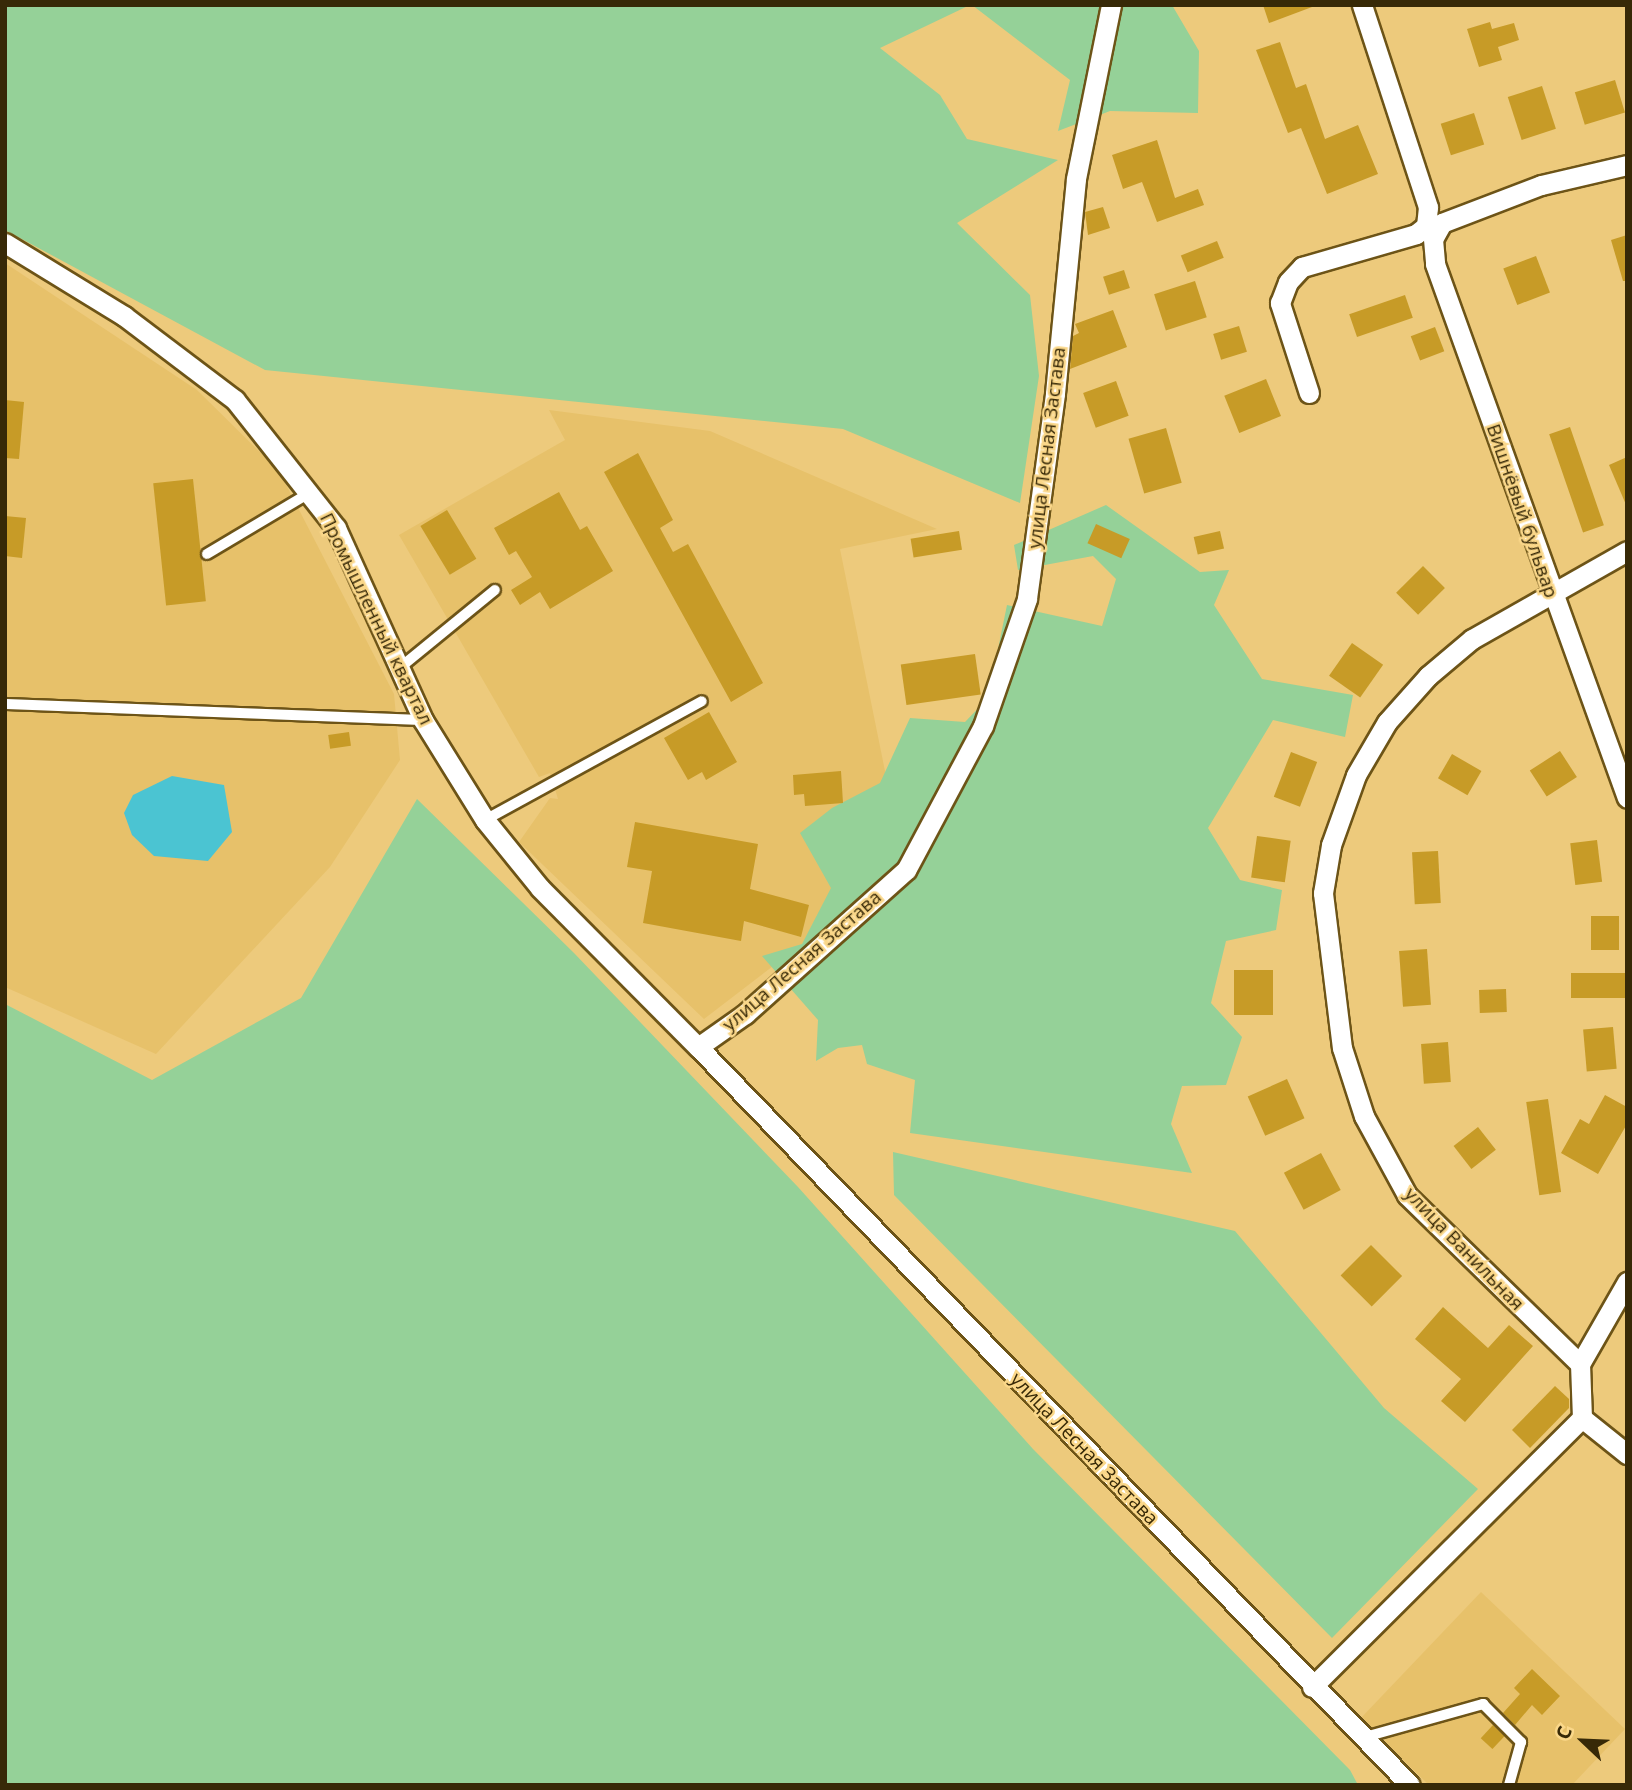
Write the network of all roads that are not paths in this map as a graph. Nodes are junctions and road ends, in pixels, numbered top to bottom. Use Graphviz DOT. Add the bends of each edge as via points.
graph roads {
  1 [pos="1111,5"];
  2 [pos="1362,5"];
  3 [pos="1627,165"];
  4 [pos="5,243"];
  5 [pos="1309,394"];
  6 [pos="311,491"];
  7 [pos="1627,551"];
  8 [pos="207,554"];
  9 [pos="495,590"];
  10 [pos="1550,591"];
  11 [pos="401,666"];
  12 [pos="702,701"];
  13 [pos="5,704"];
  14 [pos="424,720"];
  15 [pos="1627,798"];
  16 [pos="485,820"];
  17 [pos="698,1047"];
  18 [pos="1627,1282"];
  19 [pos="1580,1364"];
  20 [pos="1582,1418"];
  21 [pos="1627,1454"];
  22 [pos="1312,1686"];
  23 [pos="1365,1737"];
  24 [pos="1410,1785"];
  25 [pos="1509,1785"];
  1 -- 17 [label="street, улица Лесная Застава" via="1076,179 1055,394 1027,599 984,726 906,870 755,1005"];
  2 -- 5 [label="street" via="1428,207 1426,226 1416,234 1302,267 1288,282 1280,303"];
  3 -- 10 [label="street, Вишнёвый бульвар" via="1541,186 1442,223 1433,239 1435,264"];
  4 -- 6 [label="street, Промышленный квартал" via="124,316 236,400"];
  6 -- 8 [label="lane"];
  6 -- 11 [label="street, Промышленный квартал" via="336,528"];
  7 -- 10 [label="street, улица Ванильная"];
  9 -- 11 [label="lane"];
  10 -- 15 [label="street, Вишнёвый бульвар"];
  10 -- 19 [label="street, улица Ванильная" via="1472,639 1428,676 1387,722 1356,775 1331,845 1323,893 1342,1048 1364,1116 1407,1195"];
  11 -- 14 [label="street, Промышленный квартал"];
  12 -- 16 [label="lane"];
  13 -- 14 [label="lane"];
  14 -- 16 [label="street, Промышленный квартал"];
  16 -- 17 [label="street, Промышленный квартал" via="540,888"];
  17 -- 22 [label="street, улица Лесная Застава"];
  18 -- 19 [label="street"];
  19 -- 20 [label="street"];
  20 -- 21 [label="street"];
  20 -- 22 [label="street"];
  22 -- 23 [label="street, улица Лесная Застава"];
  23 -- 24 [label="street, улица Лесная Застава"];
  23 -- 25 [label="lane" via="1483,1704 1521,1742"];
}
